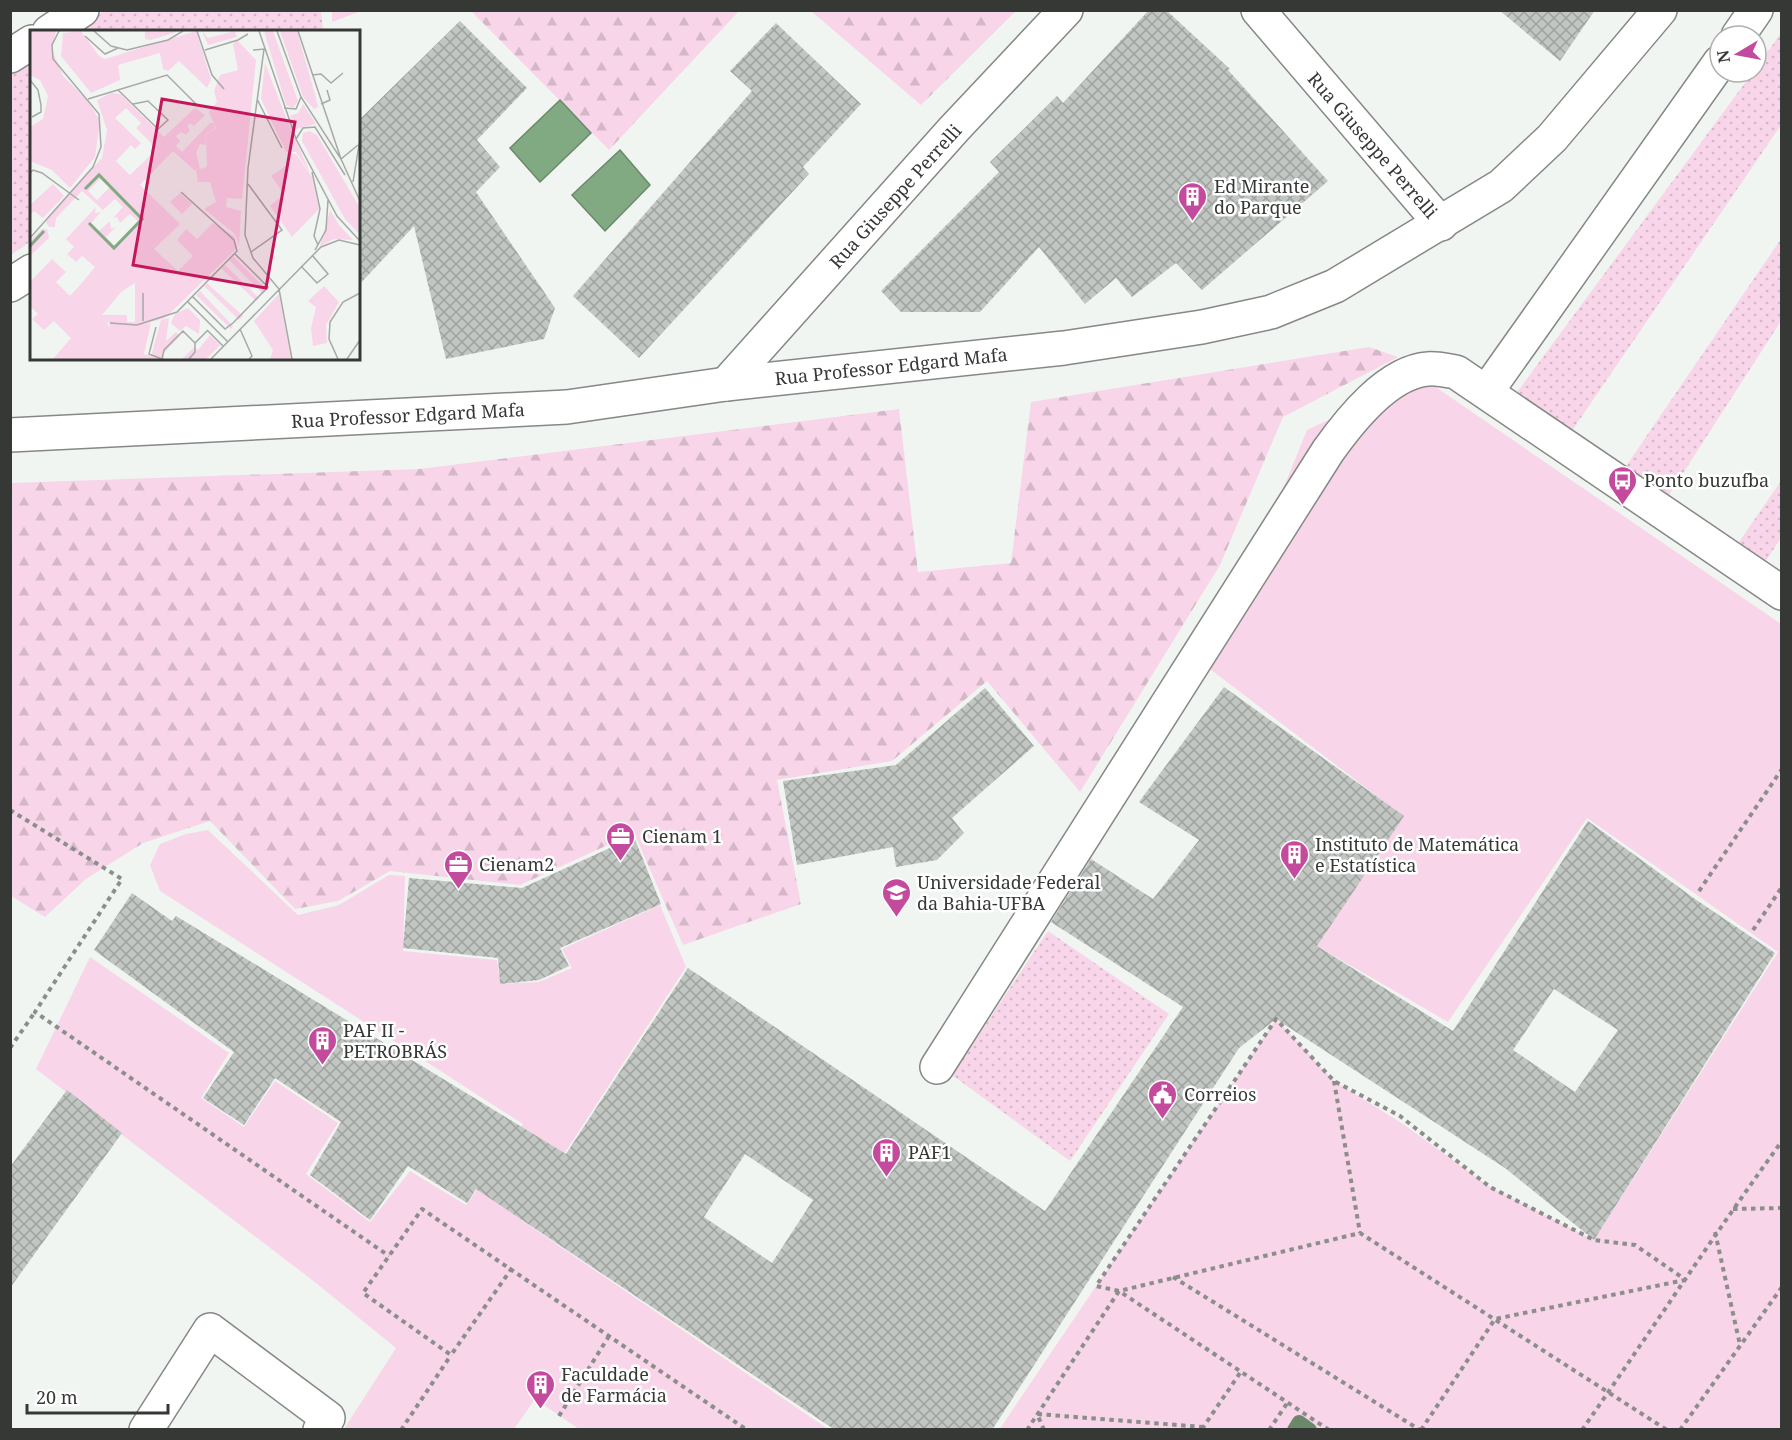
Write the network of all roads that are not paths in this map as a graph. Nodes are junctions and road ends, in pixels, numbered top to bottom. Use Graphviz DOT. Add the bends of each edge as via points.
graph roads {
  1 [pos="82,10"];
  2 [pos="1066,10"];
  3 [pos="1258,10"];
  4 [pos="1660,10"];
  5 [pos="1756,10"];
  6 [pos="1746,24"];
  7 [pos="52,30"];
  8 [pos="30,43"];
  9 [pos="10,56"];
  10 [pos="1708,79"];
  11 [pos="1441,224"];
  12 [pos="30,271"];
  13 [pos="10,285"];
  14 [pos="726,384"];
  15 [pos="1486,391"];
  16 [pos="10,435"];
  17 [pos="1782,593"];
  18 [pos="937,1067"];
  19 [pos="146,1430"];
  20 [pos="320,1430"];
  1 -- 7 [label="street"];
  2 -- 14 [label="street, Rua Giuseppe Perrelli"];
  3 -- 11 [label="street, Rua Giuseppe Perrelli"];
  4 -- 11 [label="street, Rua Professor Edgard Mafa" via="1552,138 1501,186"];
  5 -- 6 [label="street"];
  8 -- 9 [label="street"];
  10 -- 15 [label="street"];
  11 -- 14 [label="street, Rua Professor Edgard Mafa" via="1335,286 1270,312 1202,327 1064,348"];
  12 -- 13 [label="street"];
  14 -- 16 [label="street, Rua Professor Edgard Mafa" via="567,407"];
  15 -- 17 [label="street"];
  15 -- 18 [label="street" via="1456,372 1428,369 1399,377 1351,418"];
  19 -- 20 [label="street" via="210,1330 328,1418"];
}
